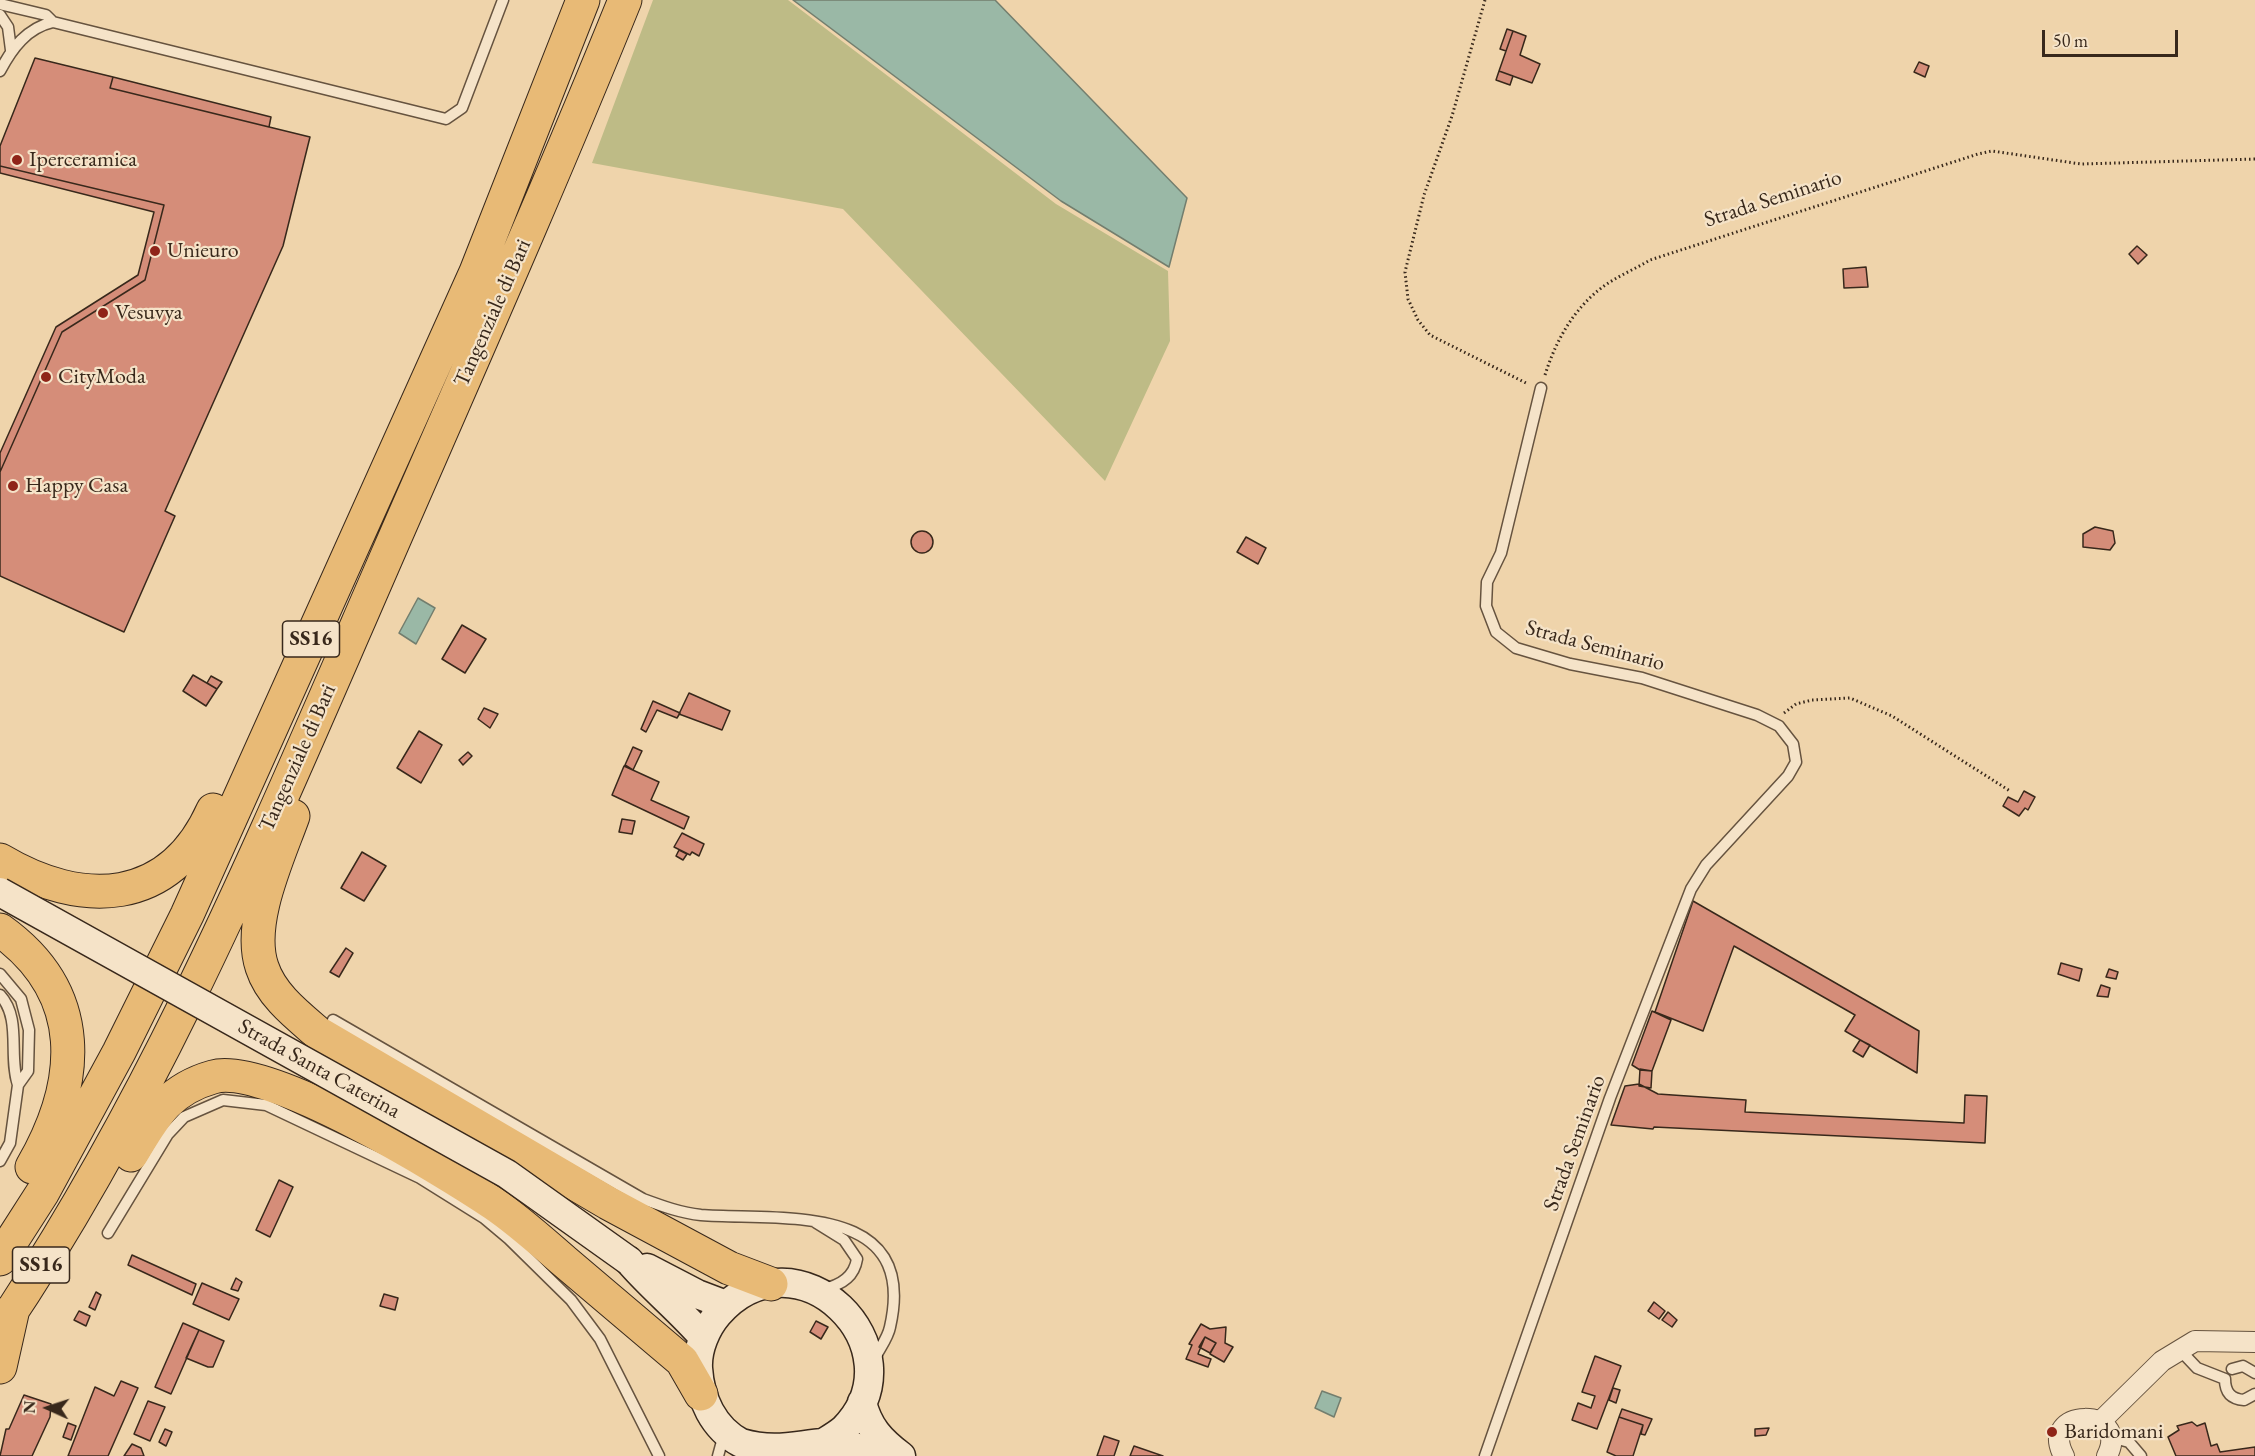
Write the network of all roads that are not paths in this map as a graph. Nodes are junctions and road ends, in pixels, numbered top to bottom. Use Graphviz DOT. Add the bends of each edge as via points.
graph roads {
  1 [pos="503,0"];
  2 [pos="583,0"];
  3 [pos="625,0"];
  4 [pos="0,4"];
  5 [pos="0,15"];
  6 [pos="53,21"];
  7 [pos="11,50"];
  8 [pos="0,71"];
  9 [pos="1541,388"];
  10 [pos="271,726"];
  11 [pos="313,726"];
  12 [pos="0,860"];
  13 [pos="0,892"];
  14 [pos="0,930"];
  15 [pos="0,974"];
  16 [pos="0,995"];
  17 [pos="333,1020"];
  18 [pos="18,1085"];
  19 [pos="0,1161"];
  20 [pos="0,1221"];
  21 [pos="70,1221"];
  22 [pos="813,1221"];
  23 [pos="108,1233"];
  24 [pos="0,1259"];
  25 [pos="629,1261"];
  26 [pos="771,1284"];
  27 [pos="816,1291"];
  28 [pos="726,1305"];
  29 [pos="7,1319"];
  30 [pos="704,1337"];
  31 [pos="2255,1342"];
  32 [pos="2179,1349"];
  33 [pos="0,1367"];
  34 [pos="2232,1370"];
  35 [pos="2255,1372"];
  36 [pos="868,1374"];
  37 [pos="701,1394"];
  38 [pos="2255,1394"];
  39 [pos="861,1402"];
  40 [pos="2106,1438"];
  41 [pos="721,1444"];
  42 [pos="805,1452"];
  43 [pos="2060,1455"];
  44 [pos="659,1456"];
  45 [pos="872,1456"];
  46 [pos="901,1456"];
  47 [pos="1485,1456"];
  48 [pos="2141,1456"];
  1 -- 6 [label="lane" via="462,108 446,119"];
  2 -- 10 [label="highway, Tangenziale di Bari / SS16" via="476,272"];
  3 -- 11 [label="highway, Tangenziale di Bari / SS16"];
  4 -- 6 [label="lane" via="46,15"];
  5 -- 7 [label="lane" via="8,27"];
  6 -- 7 [label="lane" via="40,25"];
  7 -- 8 [label="lane"];
  9 -- 47 [label="lane, Strada Seminario" via="1501,554 1488,582 1486,606 1496,632 1516,648 1570,664 1642,678 1757,715 1779,726 1793,744 1796,762 1788,776 1706,865 1691,889 1610,1098"];
  10 -- 12 [label="highway" via="231,771 201,837 180,862 148,881 122,890 91,892 60,887"];
  10 -- 24 [label="highway, Tangenziale di Bari / SS16" via="187,915 119,1052 43,1192"];
  11 -- 21 [label="highway, Tangenziale di Bari / SS16" via="206,962 142,1091"];
  11 -- 26 [label="highway" via="293,814 266,894 258,935 262,968 286,1005 318,1033 608,1203 729,1268"];
  13 -- 25 [label="street, Strada Santa Caterina, bridge" via="507,1174"];
  14 -- 20 [label="highway" via="40,967 60,1005 69,1044 65,1089 48,1138"];
  15 -- 18 [label="lane" via="21,999 29,1030 28,1071"];
  16 -- 18 [label="lane" via="14,1025 14,1071"];
  17 -- 22 [label="lane" via="643,1199 698,1215"];
  18 -- 19 [label="lane" via="10,1143"];
  21 -- 29 [label="highway, Tangenziale di Bari / SS16"];
  21 -- 37 [label="highway" via="112,1188 159,1109 184,1088 215,1076 247,1076 285,1088 324,1107 495,1205 682,1361"];
  22 -- 27 [label="lane" via="844,1240 857,1259 846,1280 836,1287"];
  22 -- 36 [label="lane" via="837,1224 863,1236 879,1250 891,1272 894,1304 890,1330"];
  23 -- 44 [label="lane" via="168,1134 184,1117 223,1100 266,1105 420,1178 484,1218 509,1239 571,1300 600,1339"];
  25 -- 28 [label="street, Strada Santa Caterina"];
  25 -- 30 [label="street, Strada Santa Caterina"];
  26 -- 27 [label="street"];
  26 -- 28 [label="street"];
  27 -- 36 [label="street" via="846,1311 858,1330 866,1351"];
  28 -- 30 [label="street"];
  29 -- 33 [label="highway"];
  30 -- 37 [label="street" via="697,1365"];
  31 -- 32 [label="street" via="2209,1339"];
  32 -- 38 [label="lane" via="2198,1368 2225,1379 2226,1390 2233,1398 2244,1401"];
  32 -- 40 [label="street" via="2162,1361"];
  34 -- 35 [label="lane" via="2243,1366"];
  36 -- 39 [label="street"];
  37 -- 41 [label="street"];
  39 -- 42 [label="street" via="844,1428"];
  39 -- 46 [label="street" via="867,1423"];
  40 -- 43 [label="street" via="2085,1417 2070,1422 2060,1436"];
  40 -- 48 [label="lane" via="2129,1442"];
  41 -- 42 [label="street" via="741,1443 780,1454"];
  42 -- 45 [label="street" via="848,1444"];
}
